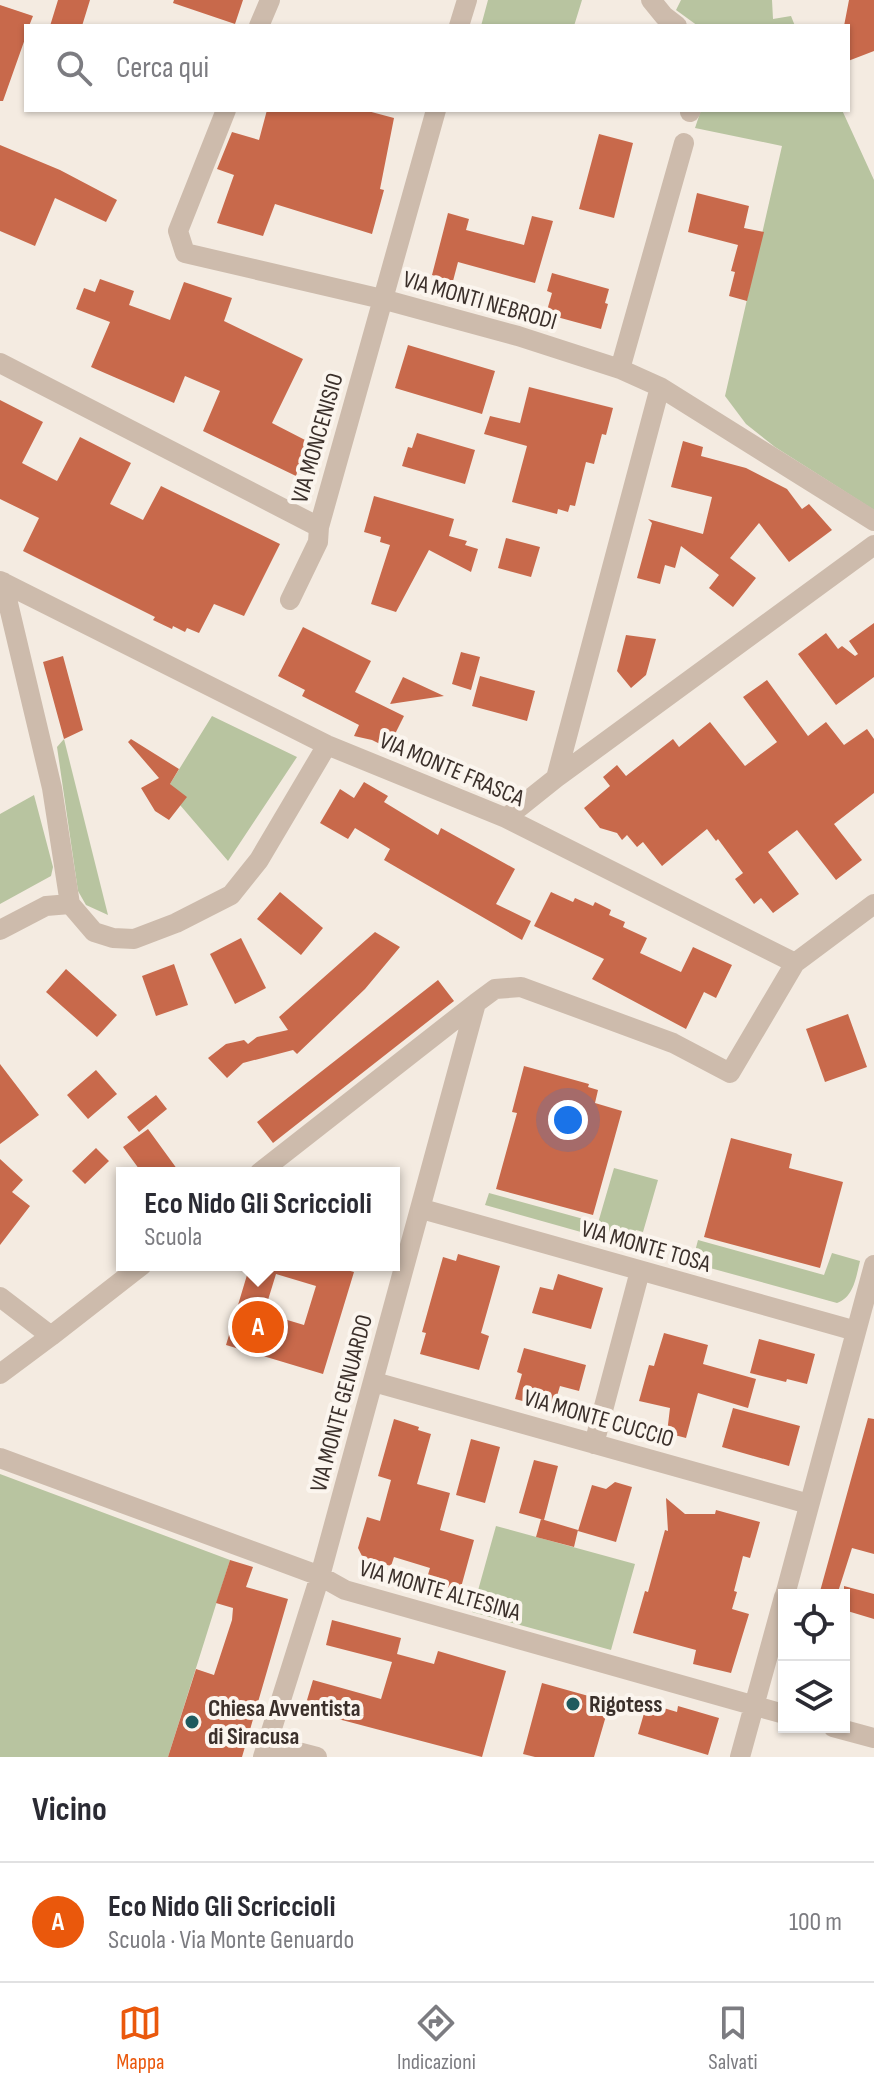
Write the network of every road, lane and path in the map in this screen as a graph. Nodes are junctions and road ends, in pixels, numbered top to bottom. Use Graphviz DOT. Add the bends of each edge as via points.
graph roads {
  1 [pos="270,0"];
  2 [pos="467,0"];
  3 [pos="651,0"];
  4 [pos="260,24"];
  5 [pos="460,24"];
  6 [pos="674,24"];
  7 [pos="225,112"];
  8 [pos="435,112"];
  9 [pos="684,143"];
  10 [pos="382,299"];
  11 [pos="0,363"];
  12 [pos="620,369"];
  13 [pos="660,387"];
  14 [pos="874,521"];
  15 [pos="319,527"];
  16 [pos="874,545"];
  17 [pos="1,582"];
  18 [pos="290,600"];
  19 [pos="327,745"];
  20 [pos="556,778"];
  21 [pos="506,818"];
  22 [pos="70,904"];
  23 [pos="874,904"];
  24 [pos="0,930"];
  25 [pos="795,963"];
  26 [pos="476,1003"];
  27 [pos="267,1167"];
  28 [pos="422,1209"];
  29 [pos="874,1265"];
  30 [pos="134,1271"];
  31 [pos="640,1271"];
  32 [pos="0,1297"];
  33 [pos="856,1331"];
  34 [pos="51,1336"];
  35 [pos="0,1356"];
  36 [pos="22,1357"];
  37 [pos="0,1374"];
  38 [pos="374,1382"];
  39 [pos="594,1444"];
  40 [pos="0,1458"];
  41 [pos="809,1504"];
  42 [pos="320,1576"];
  43 [pos="786,1589"];
  44 [pos="778,1619"];
  45 [pos="755,1707"];
  46 [pos="778,1713"];
  47 [pos="850,1732"];
  48 [pos="874,1738"];
  49 [pos="265,1751"];
  50 [pos="317,1757"];
  51 [pos="740,1757"];
  1 -- 4 [label="street"];
  2 -- 5 [label="street"];
  3 -- 6 [label="street"];
  7 -- 10 [label="street, VIA MONTI NEBRODI" via="178,231 185,253"];
  8 -- 10 [label="street, VIA MONCENISIO"];
  9 -- 12 [label="street"];
  10 -- 12 [label="street, VIA MONTI NEBRODI"];
  10 -- 15 [label="street, VIA MONCENISIO"];
  11 -- 15 [label="street, VIA MONCENISIO"];
  12 -- 13 [label="street, VIA MONTI NEBRODI"];
  13 -- 14 [label="street, VIA MONTI NEBRODI"];
  13 -- 20 [label="street"];
  15 -- 18 [label="street" via="318,542"];
  16 -- 20 [label="street"];
  17 -- 19 [label="street, VIA MONTE FRASCA"];
  17 -- 22 [label="street" via="52,788"];
  19 -- 21 [label="street, VIA MONTE FRASCA"];
  19 -- 22 [label="street" via="259,860 231,895 134,939 94,932"];
  20 -- 21 [label="street"];
  21 -- 25 [label="street, VIA MONTE FRASCA"];
  22 -- 24 [label="street" via="46,906"];
  23 -- 25 [label="street"];
  25 -- 26 [label="street" via="730,1073 673,1043 521,987 495,989"];
  26 -- 27 [label="street"];
  26 -- 28 [label="street, VIA MONTE GENUARDO"];
  28 -- 31 [label="street, VIA MONTE TOSA"];
  28 -- 38 [label="street, VIA MONTE GENUARDO"];
  29 -- 33 [label="street"];
  30 -- 34 [label="street"];
  31 -- 33 [label="street, VIA MONTE TOSA"];
  31 -- 39 [label="street"];
  32 -- 34 [label="street"];
  33 -- 41 [label="street"];
  34 -- 36 [label="street"];
  35 -- 36 [label="street"];
  36 -- 37 [label="street"];
  38 -- 39 [label="street, VIA MONTE CUCCIO"];
  38 -- 42 [label="street, VIA MONTE GENUARDO"];
  39 -- 41 [label="street, VIA MONTE CUCCIO"];
  40 -- 42 [label="street, VIA MONTE ALTESINA"];
  41 -- 43 [label="street"];
  42 -- 45 [label="street, VIA MONTE ALTESINA" via="345,1590"];
  42 -- 49 [label="street, VIA MONTE GENUARDO"];
  44 -- 45 [label="street"];
  45 -- 46 [label="street, VIA MONTE ALTESINA"];
  45 -- 51 [label="street"];
  47 -- 48 [label="street"];
  49 -- 50 [label="street"];
}
